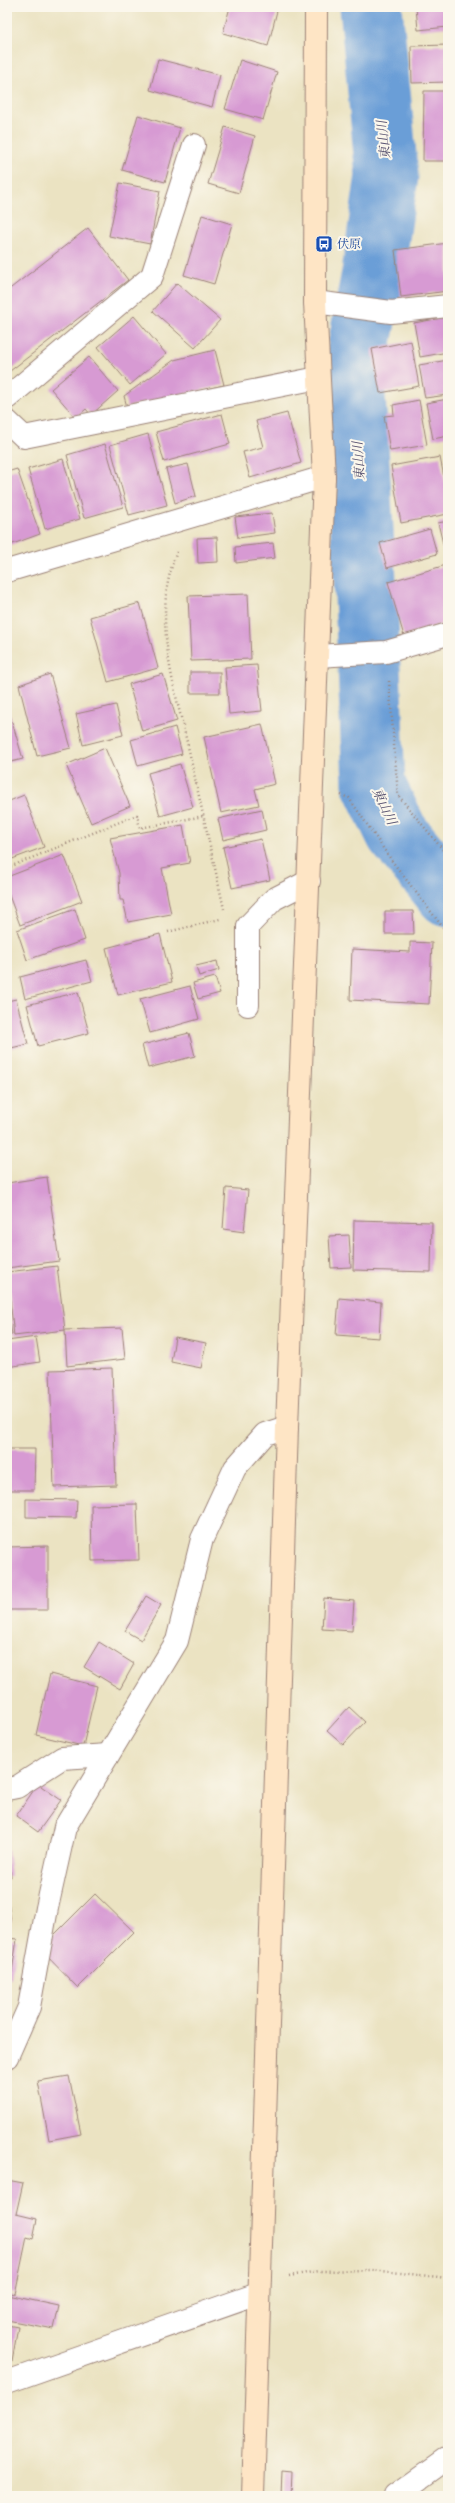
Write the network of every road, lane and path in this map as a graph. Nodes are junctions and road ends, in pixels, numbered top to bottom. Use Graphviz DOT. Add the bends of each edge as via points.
graph roads {
  1 [pos="316,7"];
  2 [pos="194,145"];
  3 [pos="314,302"];
  4 [pos="448,306"];
  5 [pos="318,378"];
  6 [pos="7,398"];
  7 [pos="7,421"];
  8 [pos="324,478"];
  9 [pos="192,516"];
  10 [pos="7,571"];
  11 [pos="448,634"];
  12 [pos="386,652"];
  13 [pos="317,656"];
  14 [pos="313,787"];
  15 [pos="204,816"];
  16 [pos="448,856"];
  17 [pos="7,868"];
  18 [pos="309,882"];
  19 [pos="168,932"];
  20 [pos="448,934"];
  21 [pos="248,1005"];
  22 [pos="287,1427"];
  23 [pos="108,1755"];
  24 [pos="7,1789"];
  25 [pos="7,2057"];
  26 [pos="448,2278"];
  27 [pos="258,2287"];
  28 [pos="7,2382"];
  29 [pos="448,2458"];
  30 [pos="253,2496"];
  31 [pos="395,2496"];
  1 -- 3 [label="street"];
  2 -- 6 [label="street" via="152,276"];
  3 -- 4 [label="street" via="350,305 377,312"];
  3 -- 5 [label="street"];
  5 -- 7 [label="street" via="24,437"];
  5 -- 8 [label="street"];
  8 -- 9 [label="street"];
  8 -- 13 [label="street"];
  9 -- 10 [label="street"];
  9 -- 15 [label="path" via="170,567 165,602 166,641"];
  11 -- 12 [label="street"];
  12 -- 13 [label="street" via="352,656"];
  12 -- 16 [label="path" via="398,795"];
  13 -- 14 [label="street"];
  14 -- 18 [label="street"];
  14 -- 20 [label="path" via="349,798 392,861"];
  15 -- 17 [label="path" via="140,828 137,815"];
  15 -- 19 [label="path" via="226,917"];
  18 -- 21 [label="street" via="274,899 248,926"];
  18 -- 22 [label="street"];
  22 -- 23 [label="street" via="265,1434 235,1468 202,1539 178,1641"];
  22 -- 27 [label="street"];
  23 -- 24 [label="street" via="62,1758 17,1787"];
  23 -- 25 [label="street" via="66,1827 47,1908 29,2007"];
  26 -- 27 [label="path" via="372,2270 319,2271"];
  27 -- 28 [label="street"];
  27 -- 30 [label="street"];
  29 -- 31 [label="street"];
}
